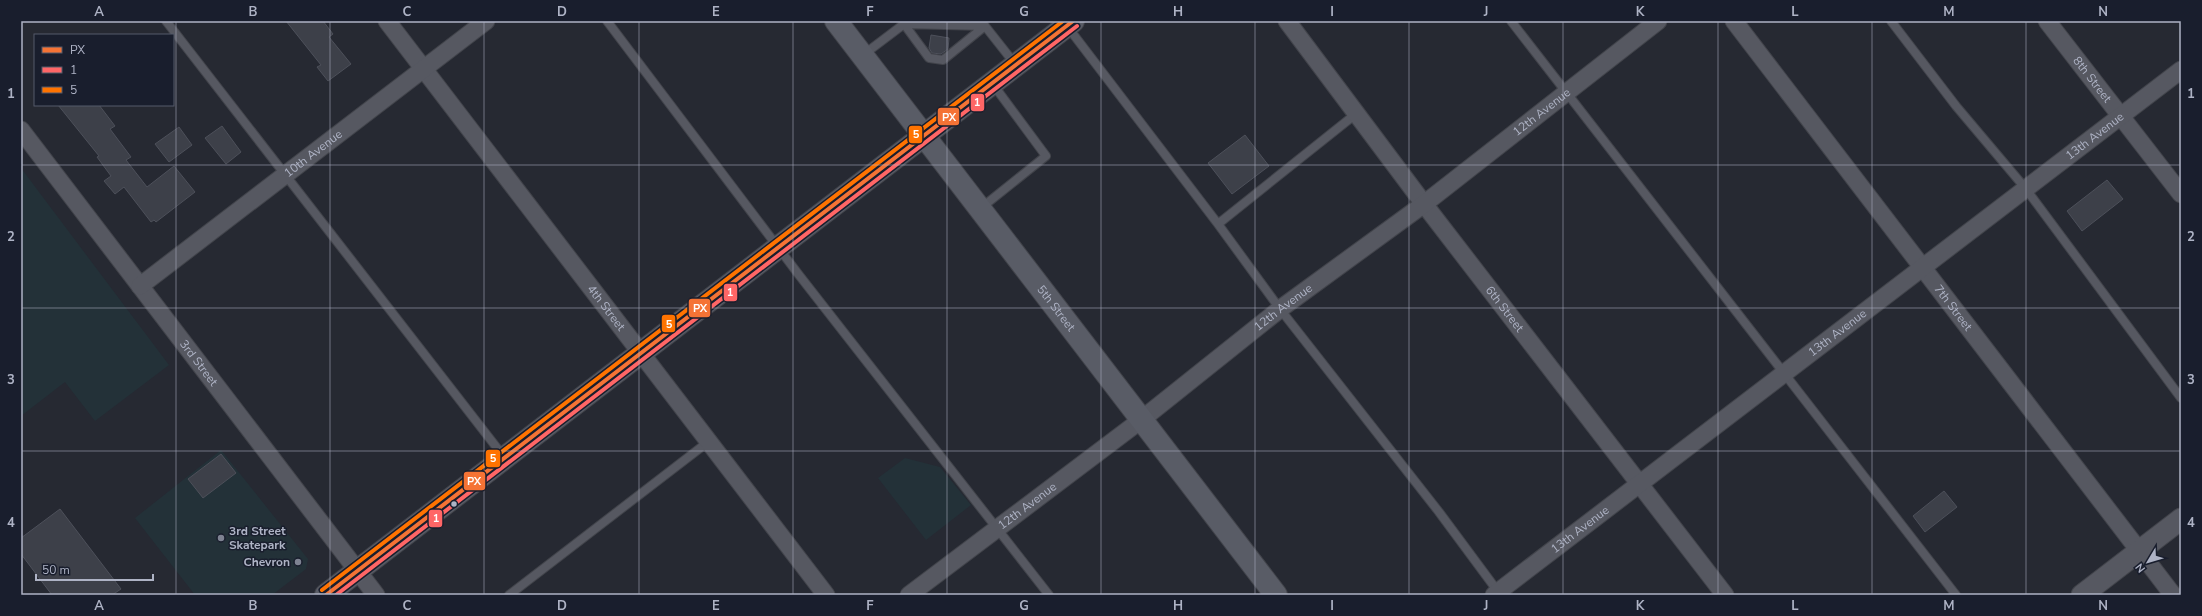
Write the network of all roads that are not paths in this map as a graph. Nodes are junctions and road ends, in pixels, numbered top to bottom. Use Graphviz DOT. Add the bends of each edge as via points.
graph roads {
  1 [pos="166,21"];
  2 [pos="387,21"];
  3 [pos="486,21"];
  4 [pos="607,21"];
  5 [pos="836,21"];
  6 [pos="1287,21"];
  7 [pos="1511,21"];
  8 [pos="1658,21"];
  9 [pos="1734,21"];
  10 [pos="1891,21"];
  11 [pos="2047,21"];
  12 [pos="1067,23"];
  13 [pos="904,24"];
  14 [pos="985,26"];
  15 [pos="862,55"];
  16 [pos="1016,64"];
  17 [pos="424,69"];
  18 [pos="2181,70"];
  19 [pos="992,83"];
  20 [pos="1567,91"];
  21 [pos="1357,113"];
  22 [pos="2121,116"];
  23 [pos="21,130"];
  24 [pos="924,135"];
  25 [pos="285,176"];
  26 [pos="2026,189"];
  27 [pos="2181,194"];
  28 [pos="1424,204"];
  29 [pos="980,209"];
  30 [pos="1218,224"];
  31 [pos="778,247"];
  32 [pos="1924,268"];
  33 [pos="140,286"];
  34 [pos="1280,309"];
  35 [pos="640,353"];
  36 [pos="1784,375"];
  37 [pos="2181,398"];
  38 [pos="1141,420"];
  39 [pos="708,442"];
  40 [pos="505,457"];
  41 [pos="1640,485"];
  42 [pos="2181,519"];
  43 [pos="995,528"];
  44 [pos="2140,551"];
  45 [pos="358,571"];
  46 [pos="1497,594"];
  47 [pos="326,595"];
  48 [pos="376,595"];
  49 [pos="510,595"];
  50 [pos="826,595"];
  51 [pos="909,595"];
  52 [pos="1049,595"];
  53 [pos="1276,595"];
  54 [pos="1725,595"];
  55 [pos="1956,595"];
  56 [pos="2082,595"];
  57 [pos="2174,595"];
  1 -- 25 [label="lane"];
  2 -- 17 [label="street, 4th Street"];
  3 -- 17 [label="street, 10th Avenue"];
  4 -- 31 [label="lane"];
  5 -- 15 [label="main road, 5th Street"];
  6 -- 21 [label="street, 6th Street"];
  7 -- 20 [label="lane"];
  8 -- 20 [label="street, 12th Avenue"];
  9 -- 32 [label="street, 7th Street"];
  10 -- 26 [label="lane" via="1956,106"];
  11 -- 22 [label="street, 8th Street"];
  12 -- 16 [label="main road"];
  12 -- 30 [label="lane"];
  13 -- 14 [label="lane"];
  13 -- 14 [label="lane" via="929,58 943,60"];
  13 -- 15 [label="lane"];
  14 -- 16 [label="lane"];
  15 -- 24 [label="main road, 5th Street"];
  16 -- 19 [label="main road"];
  17 -- 25 [label="street, 10th Avenue"];
  17 -- 35 [label="street, 4th Street"];
  18 -- 22 [label="street, 13th Avenue"];
  19 -- 24 [label="main road"];
  19 -- 29 [label="lane" via="1046,156"];
  20 -- 28 [label="street, 12th Avenue"];
  20 -- 36 [label="lane"];
  21 -- 28 [label="street, 6th Street"];
  21 -- 30 [label="lane"];
  22 -- 26 [label="street, 13th Avenue"];
  22 -- 27 [label="street, 8th Street"];
  23 -- 33 [label="street, 3rd Street"];
  24 -- 29 [label="main road, 5th Street"];
  24 -- 31 [label="main road"];
  25 -- 33 [label="street, 10th Avenue"];
  25 -- 40 [label="lane"];
  26 -- 32 [label="street, 13th Avenue"];
  26 -- 37 [label="lane"];
  28 -- 34 [label="street, 12th Avenue"];
  28 -- 41 [label="street, 6th Street"];
  29 -- 38 [label="main road, 5th Street"];
  30 -- 34 [label="lane"];
  31 -- 35 [label="main road"];
  31 -- 43 [label="lane"];
  32 -- 36 [label="street, 13th Avenue"];
  32 -- 44 [label="street, 7th Street"];
  33 -- 45 [label="street, 3rd Street"];
  34 -- 38 [label="street, 12th Avenue"];
  34 -- 46 [label="lane" via="1439,512"];
  35 -- 39 [label="street, 4th Street"];
  35 -- 40 [label="main road"];
  36 -- 41 [label="street, 13th Avenue"];
  36 -- 55 [label="lane"];
  38 -- 43 [label="street, 12th Avenue"];
  38 -- 53 [label="main road, 5th Street"];
  39 -- 49 [label="lane"];
  39 -- 50 [label="street, 4th Street"];
  40 -- 45 [label="main road"];
  41 -- 46 [label="street, 13th Avenue"];
  41 -- 54 [label="street, 6th Street"];
  42 -- 44 [label="street"];
  43 -- 51 [label="street, 12th Avenue"];
  43 -- 52 [label="lane"];
  44 -- 56 [label="street"];
  44 -- 57 [label="street, 7th Street"];
  45 -- 47 [label="main road"];
  45 -- 48 [label="street, 3rd Street"];
}
